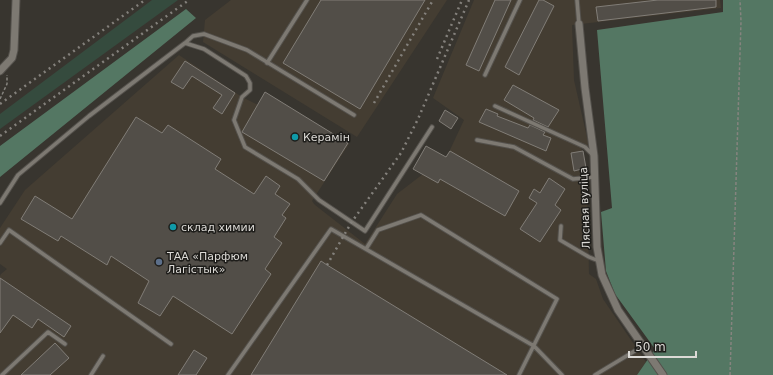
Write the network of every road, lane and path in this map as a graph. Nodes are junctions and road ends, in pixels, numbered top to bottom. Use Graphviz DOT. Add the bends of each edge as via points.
graph roads {
  1 [pos="16,0"];
  2 [pos="307,0"];
  3 [pos="520,0"];
  4 [pos="577,0"];
  5 [pos="740,0"];
  6 [pos="580,24"];
  7 [pos="185,43"];
  8 [pos="267,63"];
  9 [pos="6,65"];
  10 [pos="0,71"];
  11 [pos="485,75"];
  12 [pos="0,98"];
  13 [pos="495,106"];
  14 [pos="354,115"];
  15 [pos="432,127"];
  16 [pos="477,140"];
  17 [pos="594,156"];
  18 [pos="595,176"];
  19 [pos="0,203"];
  20 [pos="561,226"];
  21 [pos="0,243"];
  22 [pos="366,249"];
  23 [pos="599,260"];
  24 [pos="65,344"];
  25 [pos="171,344"];
  26 [pos="534,346"];
  27 [pos="643,346"];
  28 [pos="103,356"];
  29 [pos="2,375"];
  30 [pos="91,375"];
  31 [pos="228,375"];
  32 [pos="519,375"];
  33 [pos="562,375"];
  34 [pos="595,375"];
  35 [pos="663,375"];
  36 [pos="730,375"];
  1 -- 9 [label="street" via="14,50"];
  2 -- 8 [label="lane"];
  3 -- 11 [label="lane"];
  4 -- 6 [label="lane"];
  5 -- 36 [label="path" via="742,22"];
  6 -- 17 [label="street, Лясная вуліца"];
  7 -- 8 [label="lane" via="193,36 204,34 247,50"];
  7 -- 15 [label="lane" via="204,49 246,76 250,90 242,97 234,120 245,147 298,179 319,200 365,231"];
  7 -- 19 [label="lane" via="89,116 18,175"];
  8 -- 14 [label="lane"];
  9 -- 10 [label="street"];
  9 -- 12 [label="path" via="7,84"];
  13 -- 17 [label="lane" via="585,147"];
  16 -- 18 [label="lane" via="514,147 573,179"];
  17 -- 18 [label="street, Лясная вуліца"];
  18 -- 23 [label="street, Лясная вуліца"];
  20 -- 23 [label="lane" via="560,240"];
  21 -- 25 [label="lane" via="9,230"];
  22 -- 26 [label="lane"];
  22 -- 26 [label="lane" via="378,230 421,215 557,300"];
  22 -- 31 [label="lane" via="331,229"];
  23 -- 27 [label="street, Лясная вуліца" via="602,275 618,310"];
  24 -- 29 [label="lane" via="48,332"];
  26 -- 32 [label="lane"];
  26 -- 33 [label="lane"];
  27 -- 34 [label="lane"];
  27 -- 35 [label="street, Лясная вуліца"];
  28 -- 30 [label="lane"];
}
